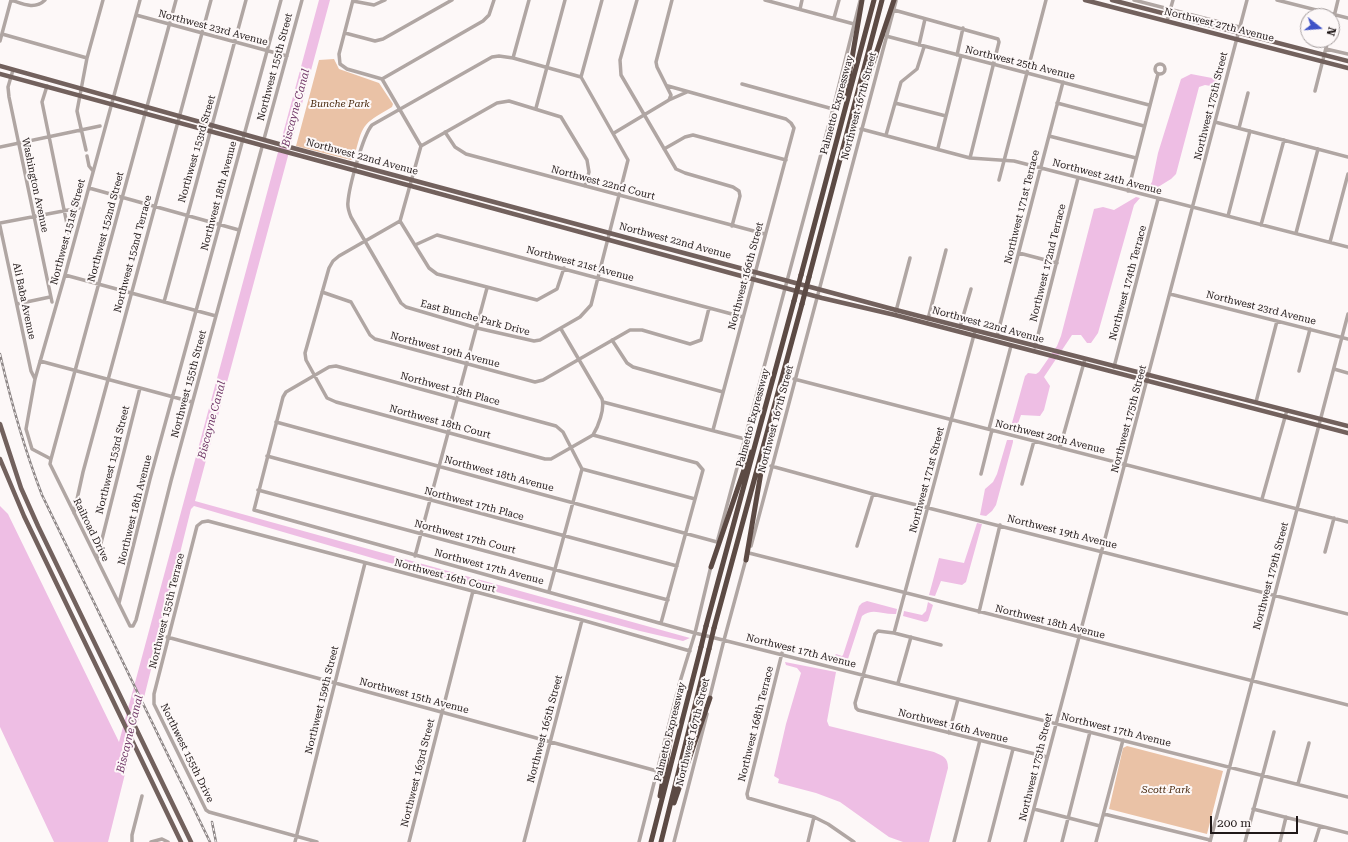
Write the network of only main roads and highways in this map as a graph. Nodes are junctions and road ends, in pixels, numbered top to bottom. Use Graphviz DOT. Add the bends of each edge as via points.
graph roads {
  1 [pos="861,0"];
  2 [pos="874,0"];
  3 [pos="882,0"];
  4 [pos="895,0"];
  5 [pos="1085,0"];
  6 [pos="1111,0"];
  7 [pos="1108,6"];
  8 [pos="1348,61"];
  9 [pos="0,66"];
  10 [pos="1348,68"];
  11 [pos="0,74"];
  12 [pos="841,122"];
  13 [pos="840,156"];
  14 [pos="896,313"];
  15 [pos="1114,370"];
  16 [pos="773,411"];
  17 [pos="0,424"];
  18 [pos="1348,426"];
  19 [pos="1348,433"];
  20 [pos="758,435"];
  21 [pos="0,459"];
  22 [pos="746,560"];
  23 [pos="711,567"];
  24 [pos="680,685"];
  25 [pos="710,698"];
  26 [pos="660,805"];
  27 [pos="667,823"];
  28 [pos="181,842"];
  29 [pos="191,842"];
  30 [pos="651,842"];
  31 [pos="661,842"];
  1 -- 12 [label="highway"];
  2 -- 12 [label="highway, Palmetto Expressway"];
  3 -- 13 [label="highway, Palmetto Expressway"];
  4 -- 13 [label="highway"];
  5 -- 7 [label="main road, Northwest 27th Avenue"];
  6 -- 7 [label="main road"];
  6 -- 8 [label="main road, Northwest 27th Avenue" via="1170,12"];
  7 -- 10 [label="main road, Northwest 27th Avenue"];
  9 -- 14 [label="main road, Northwest 22nd Avenue" via="293,148 818,288"];
  11 -- 14 [label="main road, Northwest 22nd Avenue" via="816,296"];
  12 -- 20 [label="highway, Palmetto Expressway, bridge"];
  13 -- 16 [label="highway, Palmetto Expressway, bridge"];
  14 -- 15 [label="main road, Northwest 22nd Avenue" via="926,324 1083,365"];
  14 -- 15 [label="main road, Northwest 22nd Avenue" via="928,318 1085,359"];
  15 -- 18 [label="main road, Northwest 22nd Avenue" via="1149,376"];
  15 -- 19 [label="main road, Northwest 22nd Avenue" via="1147,382"];
  16 -- 22 [label="highway"];
  16 -- 27 [label="highway, Palmetto Expressway, bridge" via="708,649"];
  17 -- 29 [label="main road" via="21,488 38,526"];
  20 -- 23 [label="highway"];
  20 -- 26 [label="highway, Palmetto Expressway, bridge"];
  21 -- 28 [label="main road" via="24,516"];
  24 -- 26 [label="highway"];
  25 -- 27 [label="highway"];
  26 -- 30 [label="highway, Palmetto Expressway"];
  27 -- 31 [label="highway, Palmetto Expressway"];
}
